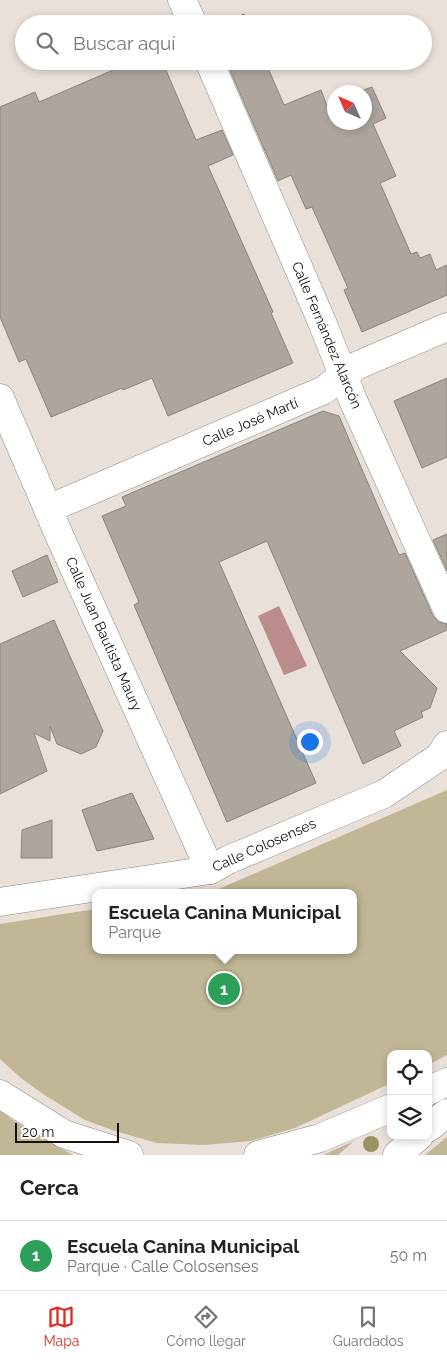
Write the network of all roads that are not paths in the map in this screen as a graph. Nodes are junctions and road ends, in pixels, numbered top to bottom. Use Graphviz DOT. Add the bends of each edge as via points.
graph roads {
  1 [pos="182,0"];
  2 [pos="188,15"];
  3 [pos="213,70"];
  4 [pos="447,327"];
  5 [pos="343,375"];
  6 [pos="0,398"];
  7 [pos="48,509"];
  8 [pos="447,609"];
  9 [pos="447,745"];
  10 [pos="210,870"];
  11 [pos="0,902"];
  12 [pos="447,1082"];
  13 [pos="432,1089"];
  14 [pos="0,1094"];
  15 [pos="387,1110"];
  16 [pos="447,1112"];
  17 [pos="432,1125"];
  18 [pos="414,1140"];
  19 [pos="129,1155"];
  20 [pos="258,1155"];
  21 [pos="397,1155"];
  1 -- 2 [label="street"];
  3 -- 5 [label="street, Calle Fernández Alarcón"];
  4 -- 5 [label="street, Calle José Martí" via="356,366"];
  5 -- 7 [label="street, Calle José Martí" via="324,390"];
  5 -- 8 [label="street, Calle Fernández Alarcón"];
  6 -- 7 [label="street, Calle Juan Bautista Maury"];
  7 -- 10 [label="street, Calle Juan Bautista Maury"];
  9 -- 10 [label="street, Calle Colosenses" via="439,757 384,794"];
  10 -- 11 [label="street, Calle Colosenses"];
  12 -- 13 [label="street"];
  14 -- 19 [label="street" via="64,1134"];
  15 -- 20 [label="street" via="320,1138"];
  16 -- 17 [label="street"];
  18 -- 21 [label="street"];
}
